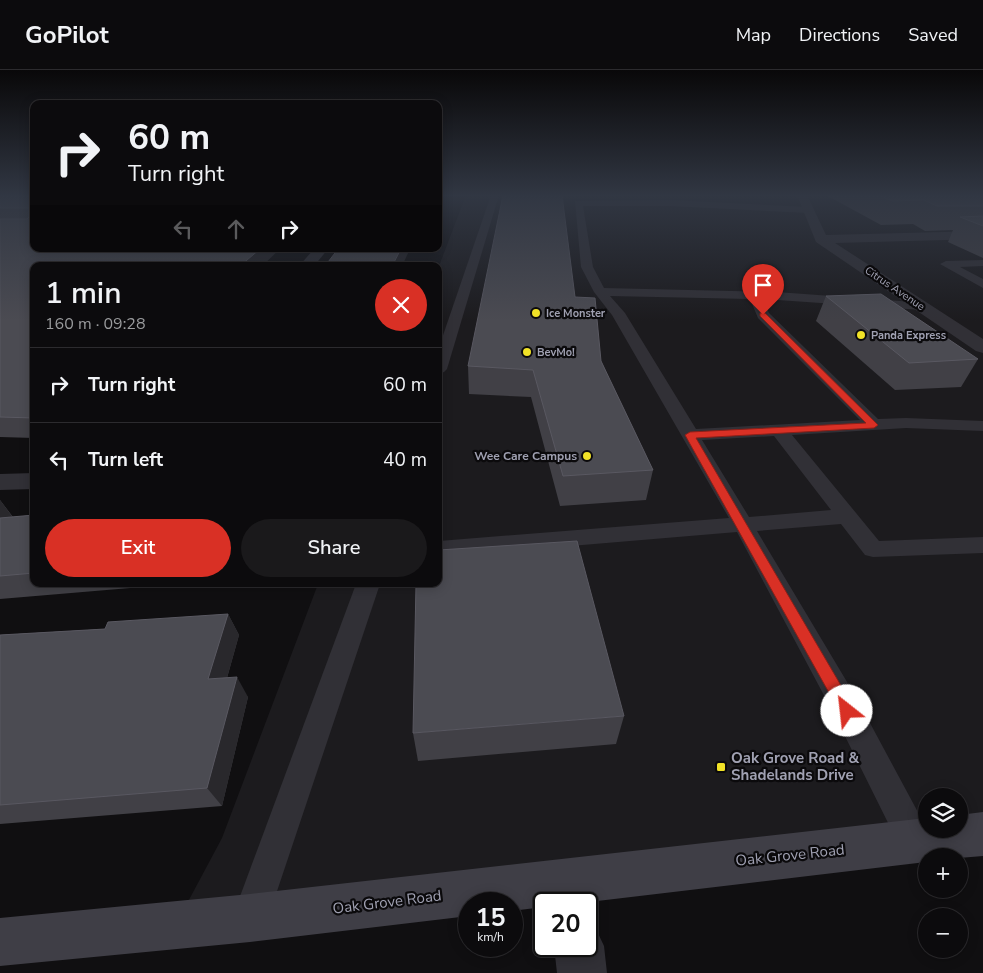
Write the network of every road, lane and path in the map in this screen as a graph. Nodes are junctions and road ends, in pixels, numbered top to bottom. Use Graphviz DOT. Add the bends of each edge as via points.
graph roads {
  1 [pos="481,237"];
  2 [pos="583,237"];
  3 [pos="896,237"];
  4 [pos="821,239"];
  5 [pos="318,252"];
  6 [pos="310,262"];
  7 [pos="983,263"];
  8 [pos="983,284"];
  9 [pos="600,292"];
  10 [pos="755,296"];
  11 [pos="922,306"];
  12 [pos="983,347"];
  13 [pos="442,360"];
  14 [pos="874,425"];
  15 [pos="983,426"];
  16 [pos="779,430"];
  17 [pos="690,435"];
  18 [pos="30,481"];
  19 [pos="0,482"];
  20 [pos="847,516"];
  21 [pos="742,524"];
  22 [pos="983,545"];
  23 [pos="442,550"];
  24 [pos="367,587"];
  25 [pos="983,834"];
  26 [pos="915,841"];
  27 [pos="576,892"];
  28 [pos="533,896"];
  29 [pos="250,918"];
  30 [pos="0,942"];
  31 [pos="580,957"];
  32 [pos="582,973"];
  1 -- 13 [label="lane"];
  2 -- 9 [label="lane" via="587,267"];
  3 -- 4 [label="street"];
  4 -- 11 [label="street, Citrus Avenue"];
  5 -- 6 [label="street"];
  7 -- 8 [label="lane" via="946,264"];
  9 -- 10 [label="lane"];
  9 -- 17 [label="lane" via="618,313"];
  10 -- 11 [label="lane"];
  10 -- 14 [label="lane" via="763,315"];
  11 -- 12 [label="street, Citrus Avenue"];
  14 -- 15 [label="lane"];
  14 -- 16 [label="lane"];
  16 -- 17 [label="lane"];
  16 -- 20 [label="lane"];
  17 -- 21 [label="lane"];
  18 -- 19 [label="street"];
  20 -- 21 [label="lane"];
  20 -- 22 [label="lane" via="873,549"];
  21 -- 23 [label="lane"];
  21 -- 26 [label="lane" via="876,762"];
  24 -- 29 [label="lane"];
  25 -- 26 [label="main road, Oak Grove Road"];
  26 -- 27 [label="main road, Oak Grove Road" via="680,867"];
  28 -- 29 [label="main road, Oak Grove Road"];
  29 -- 30 [label="main road, Oak Grove Road"];
  31 -- 32 [label="street"];
}
